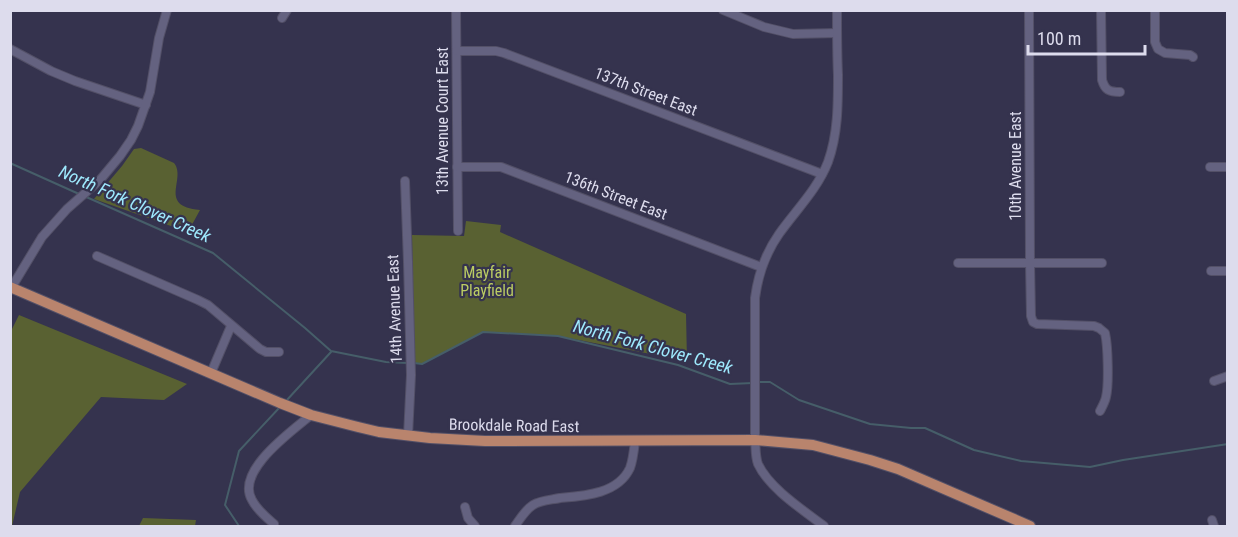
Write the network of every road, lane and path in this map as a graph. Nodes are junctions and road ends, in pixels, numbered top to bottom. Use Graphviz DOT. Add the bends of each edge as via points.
graph roads {
  1 [pos="167,10"];
  2 [pos="456,10"];
  3 [pos="723,10"];
  4 [pos="837,10"];
  5 [pos="1029,10"];
  6 [pos="1101,10"];
  7 [pos="1155,10"];
  8 [pos="837,33"];
  9 [pos="10,49"];
  10 [pos="457,51"];
  11 [pos="1193,57"];
  12 [pos="1120,92"];
  13 [pos="146,105"];
  14 [pos="457,167"];
  15 [pos="1210,167"];
  16 [pos="1227,167"];
  17 [pos="822,174"];
  18 [pos="405,181"];
  19 [pos="458,231"];
  20 [pos="97,256"];
  21 [pos="958,263"];
  22 [pos="1030,263"];
  23 [pos="1102,263"];
  24 [pos="761,267"];
  25 [pos="1211,271"];
  26 [pos="1227,271"];
  27 [pos="11,289"];
  28 [pos="231,326"];
  29 [pos="279,352"];
  30 [pos="211,373"];
  31 [pos="1227,376"];
  32 [pos="1214,381"];
  33 [pos="1100,411"];
  34 [pos="311,415"];
  35 [pos="408,436"];
  36 [pos="755,440"];
  37 [pos="635,441"];
  38 [pos="465,507"];
  39 [pos="274,524"];
  40 [pos="475,526"];
  41 [pos="515,526"];
  42 [pos="824,526"];
  43 [pos="1030,526"];
  1 -- 13 [label="street"];
  2 -- 10 [label="street, 13th Avenue Court East"];
  3 -- 8 [label="street" via="793,34"];
  4 -- 8 [label="street"];
  5 -- 22 [label="street, 10th Avenue East"];
  6 -- 12 [label="street" via="1102,80 1110,92"];
  7 -- 11 [label="street" via="1158,49"];
  8 -- 17 [label="street" via="837,122"];
  9 -- 13 [label="street" via="75,81"];
  10 -- 14 [label="street, 13th Avenue Court East"];
  10 -- 17 [label="street, 137th Street East" via="504,53"];
  13 -- 27 [label="street" via="120,156 42,237"];
  14 -- 19 [label="street, 13th Avenue Court East"];
  14 -- 24 [label="street, 136th Street East" via="501,167"];
  15 -- 16 [label="street"];
  17 -- 24 [label="street" via="779,234"];
  18 -- 35 [label="street, 14th Avenue East" via="411,375"];
  20 -- 28 [label="street" via="208,305"];
  21 -- 22 [label="street"];
  22 -- 23 [label="street"];
  22 -- 33 [label="street, 10th Avenue East" via="1033,322 1094,326 1105,333 1106,397"];
  24 -- 36 [label="street" via="755,298"];
  25 -- 26 [label="street"];
  27 -- 30 [label="main road, Brookdale Road East"];
  28 -- 29 [label="street" via="260,349"];
  28 -- 30 [label="street"];
  30 -- 34 [label="main road, Brookdale Road East"];
  31 -- 32 [label="street"];
  34 -- 35 [label="main road, Brookdale Road East"];
  34 -- 39 [label="street" via="269,451 253,474 249,494"];
  35 -- 37 [label="main road, Brookdale Road East" via="485,441"];
  36 -- 37 [label="main road, Brookdale Road East"];
  36 -- 42 [label="street" via="759,464 767,478"];
  36 -- 43 [label="main road, Brookdale Road East" via="813,445 870,460"];
  37 -- 41 [label="street" via="630,468 615,485 595,493 540,502"];
  38 -- 40 [label="street"];
}
